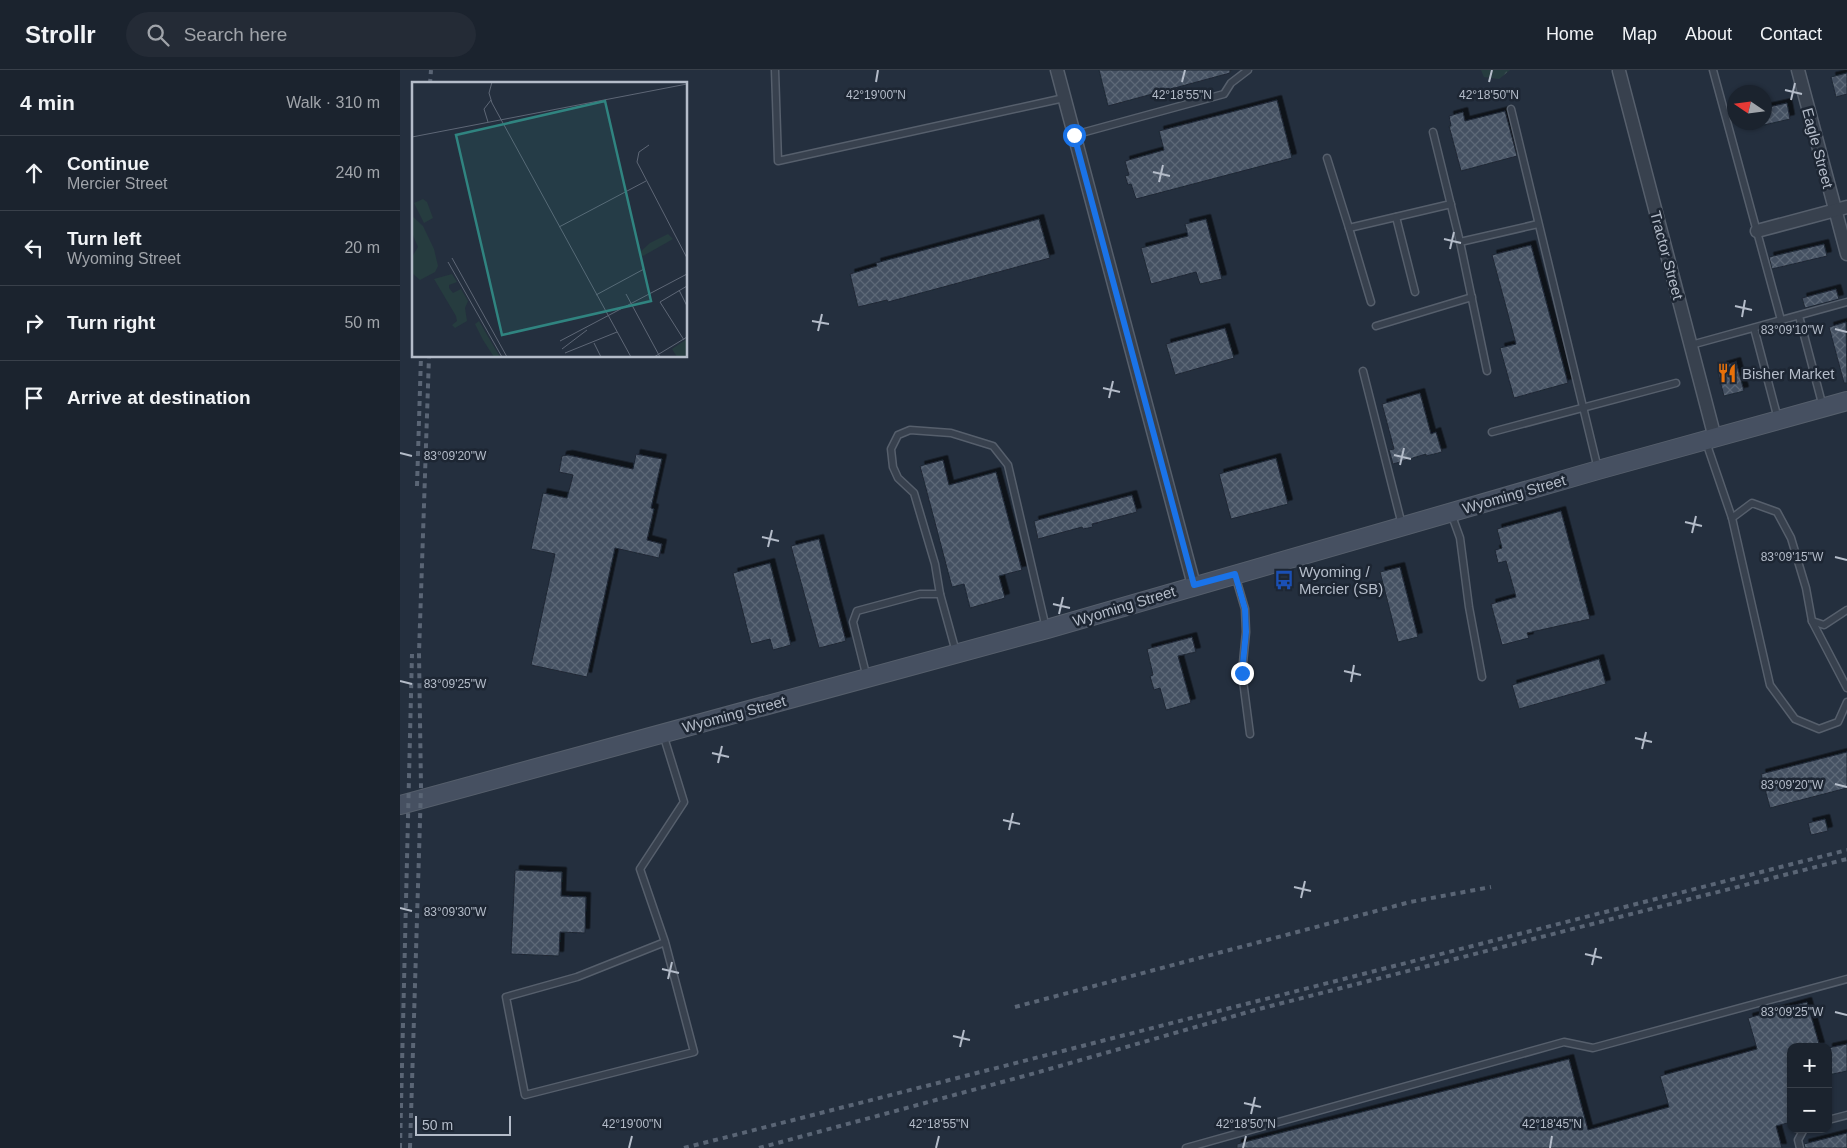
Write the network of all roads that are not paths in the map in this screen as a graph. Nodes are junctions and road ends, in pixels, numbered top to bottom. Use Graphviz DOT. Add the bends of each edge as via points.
graph roads {
  1 [pos="775,70"];
  2 [pos="1057,70"];
  3 [pos="1248,70"];
  4 [pos="1713,70"];
  5 [pos="1798,70"];
  6 [pos="1619,71"];
  7 [pos="1064,98"];
  8 [pos="1511,109"];
  9 [pos="1433,132"];
  10 [pos="1074,135"];
  11 [pos="1327,158"];
  12 [pos="1451,204"];
  13 [pos="1841,209"];
  14 [pos="1396,217"];
  15 [pos="1538,224"];
  16 [pos="1349,228"];
  17 [pos="1757,231"];
  18 [pos="1460,242"];
  19 [pos="1847,254"];
  20 [pos="1415,292"];
  21 [pos="1472,297"];
  22 [pos="1371,302"];
  23 [pos="1847,302"];
  24 [pos="1799,316"];
  25 [pos="1781,320"];
  26 [pos="1376,326"];
  27 [pos="1754,328"];
  28 [pos="1691,345"];
  29 [pos="1363,371"];
  30 [pos="1487,371"];
  31 [pos="1676,383"];
  32 [pos="1847,401"];
  33 [pos="1824,408"];
  34 [pos="1584,409"];
  35 [pos="1779,421"];
  36 [pos="1492,432"];
  37 [pos="1710,439"];
  38 [pos="1598,470"];
  39 [pos="1450,512"];
  40 [pos="1732,518"];
  41 [pos="1402,526"];
  42 [pos="1235,574"];
  43 [pos="1194,585"];
  44 [pos="940,594"];
  45 [pos="1847,610"];
  46 [pos="1812,620"];
  47 [pos="1047,629"];
  48 [pos="956,654"];
  49 [pos="1482,677"];
  50 [pos="867,678"];
  51 [pos="1847,688"];
  52 [pos="1847,702"];
  53 [pos="663,733"];
  54 [pos="1250,734"];
  55 [pos="400,805"];
  56 [pos="665,942"];
  57 [pos="1847,979"];
  58 [pos="1847,1115"];
  59 [pos="1832,1119"];
  60 [pos="1802,1133"];
  61 [pos="1186,1148"];
  62 [pos="1800,1148"];
  1 -- 7 [label="lane" via="778,161"];
  2 -- 7 [label="street"];
  3 -- 10 [label="lane" via="1231,83 1224,94"];
  4 -- 17 [label="lane"];
  5 -- 13 [label="street, Eagle Street"];
  6 -- 28 [label="street, Tractor Street"];
  7 -- 10 [label="street"];
  8 -- 15 [label="lane"];
  9 -- 12 [label="lane"];
  10 -- 43 [label="street"];
  11 -- 16 [label="lane"];
  12 -- 14 [label="lane"];
  12 -- 18 [label="lane"];
  13 -- 17 [label="street"];
  13 -- 19 [label="street, Eagle Street"];
  14 -- 16 [label="lane"];
  14 -- 20 [label="lane"];
  15 -- 18 [label="lane"];
  15 -- 34 [label="lane"];
  16 -- 22 [label="lane"];
  17 -- 25 [label="lane"];
  18 -- 21 [label="lane"];
  21 -- 26 [label="lane"];
  21 -- 30 [label="lane"];
  23 -- 24 [label="lane"];
  24 -- 25 [label="lane"];
  24 -- 33 [label="lane"];
  25 -- 27 [label="lane"];
  27 -- 28 [label="lane"];
  27 -- 35 [label="lane"];
  28 -- 37 [label="street, Tractor Street"];
  29 -- 41 [label="lane"];
  31 -- 34 [label="lane"];
  32 -- 33 [label="main road, Wyoming Street"];
  33 -- 35 [label="main road, Wyoming Street"];
  34 -- 36 [label="lane"];
  34 -- 38 [label="lane"];
  35 -- 37 [label="main road, Wyoming Street"];
  37 -- 38 [label="main road, Wyoming Street"];
  37 -- 40 [label="lane"];
  38 -- 39 [label="main road, Wyoming Street"];
  39 -- 41 [label="main road, Wyoming Street"];
  39 -- 49 [label="lane" via="1460,538"];
  40 -- 46 [label="lane" via="1752,503 1776,512 1791,538"];
  40 -- 52 [label="lane" via="1770,685 1796,719 1820,729 1838,722"];
  41 -- 42 [label="main road, Wyoming Street"];
  42 -- 43 [label="main road, Wyoming Street"];
  42 -- 54 [label="lane" via="1245,609 1242,673"];
  43 -- 47 [label="main road, Wyoming Street"];
  44 -- 47 [label="lane" via="935,564 914,493 898,478 893,467 891,449 898,435 910,430 977,439 993,446 1008,465"];
  44 -- 48 [label="lane"];
  44 -- 50 [label="lane" via="920,594 857,611 853,622"];
  45 -- 46 [label="lane" via="1824,625"];
  46 -- 51 [label="lane"];
  47 -- 48 [label="main road, Wyoming Street"];
  48 -- 50 [label="main road, Wyoming Street"];
  50 -- 53 [label="main road, Wyoming Street"];
  53 -- 55 [label="main road, Wyoming Street"];
  53 -- 56 [label="lane" via="684,802 640,868"];
  56 -- 56 [label="lane" via="694,1052 525,1096 506,997 578,977"];
  57 -- 61 [label="lane" via="1593,1048 1564,1042"];
  58 -- 59 [label="lane"];
  60 -- 62 [label="lane" via="1798,1140"];
}
